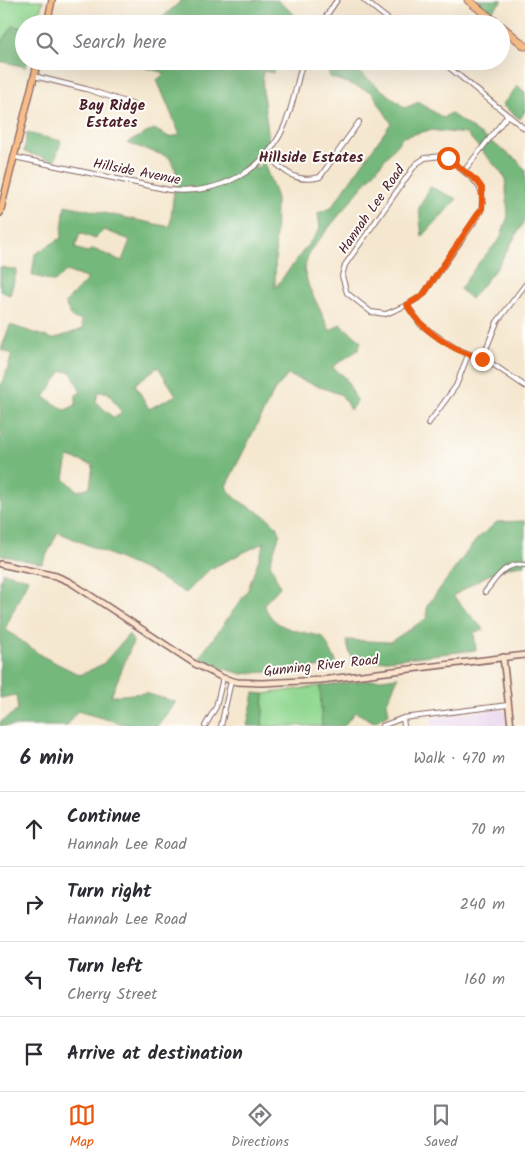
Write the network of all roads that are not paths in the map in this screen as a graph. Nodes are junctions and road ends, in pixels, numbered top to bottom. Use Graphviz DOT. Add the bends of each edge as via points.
graph roads {
  1 [pos="52,0"];
  2 [pos="337,0"];
  3 [pos="364,0"];
  4 [pos="468,0"];
  5 [pos="49,15"];
  6 [pos="327,15"];
  7 [pos="383,15"];
  8 [pos="487,15"];
  9 [pos="510,34"];
  10 [pos="525,46"];
  11 [pos="36,70"];
  12 [pos="301,70"];
  13 [pos="451,70"];
  14 [pos="34,76"];
  15 [pos="132,104"];
  16 [pos="508,115"];
  17 [pos="359,122"];
  18 [pos="525,129"];
  19 [pos="267,155"];
  20 [pos="14,157"];
  21 [pos="464,171"];
  22 [pos="0,213"];
  23 [pos="525,285"];
  24 [pos="407,305"];
  25 [pos="468,355"];
  26 [pos="482,359"];
  27 [pos="525,386"];
  28 [pos="428,424"];
  29 [pos="0,564"];
  30 [pos="525,565"];
  31 [pos="485,592"];
  32 [pos="525,655"];
  33 [pos="503,658"];
  34 [pos="223,678"];
  35 [pos="231,681"];
  36 [pos="508,706"];
  37 [pos="404,718"];
  38 [pos="205,726"];
  39 [pos="221,726"];
  40 [pos="382,726"];
  41 [pos="404,726"];
  42 [pos="511,726"];
  1 -- 5 [label="main road"];
  2 -- 6 [label="street"];
  3 -- 7 [label="street"];
  4 -- 8 [label="highway"];
  9 -- 10 [label="highway"];
  11 -- 14 [label="main road"];
  12 -- 19 [label="street, Hillside Avenue" via="287,120"];
  13 -- 16 [label="street"];
  14 -- 15 [label="street"];
  14 -- 20 [label="main road"];
  16 -- 18 [label="street"];
  16 -- 21 [label="street"];
  17 -- 19 [label="street" via="320,177 301,180 289,175"];
  19 -- 20 [label="street, Hillside Avenue" via="228,182 192,191 145,185"];
  20 -- 22 [label="main road"];
  21 -- 24 [label="street, Hannah Lee Road" via="482,188 482,208 423,295"];
  21 -- 24 [label="street, Hannah Lee Road" via="441,156 425,158 416,164 345,264 343,285 363,308 379,314"];
  23 -- 26 [label="street" via="497,322"];
  24 -- 25 [label="street" via="421,325"];
  25 -- 26 [label="street"];
  25 -- 28 [label="street" via="456,386"];
  26 -- 27 [label="street"];
  29 -- 34 [label="street, Gunning River Road" via="70,582 195,664"];
  30 -- 31 [label="street" via="504,569"];
  32 -- 33 [label="street, Gunning River Road"];
  33 -- 35 [label="street, Gunning River Road" via="321,680"];
  33 -- 36 [label="street"];
  34 -- 35 [label="street, Gunning River Road"];
  34 -- 38 [label="street" via="216,707"];
  35 -- 39 [label="street"];
  36 -- 37 [label="street"];
  36 -- 42 [label="street"];
  37 -- 40 [label="street"];
  37 -- 41 [label="street"];
}
